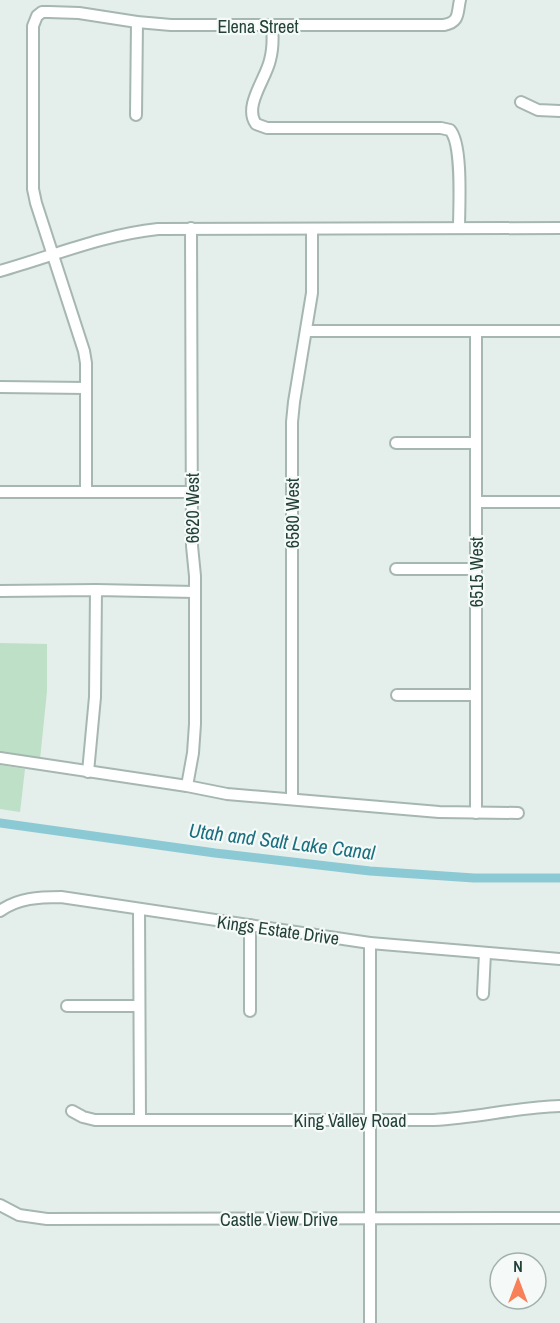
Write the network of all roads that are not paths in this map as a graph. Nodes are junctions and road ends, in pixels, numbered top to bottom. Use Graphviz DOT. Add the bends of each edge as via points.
graph roads {
  1 [pos="460,0"];
  2 [pos="136,22"];
  3 [pos="272,26"];
  4 [pos="521,102"];
  5 [pos="560,111"];
  6 [pos="136,115"];
  7 [pos="191,228"];
  8 [pos="459,228"];
  9 [pos="560,228"];
  10 [pos="312,229"];
  11 [pos="53,254"];
  12 [pos="0,272"];
  13 [pos="306,331"];
  14 [pos="476,331"];
  15 [pos="560,331"];
  16 [pos="0,387"];
  17 [pos="86,388"];
  18 [pos="396,443"];
  19 [pos="476,443"];
  20 [pos="0,492"];
  21 [pos="87,492"];
  22 [pos="192,492"];
  23 [pos="476,502"];
  24 [pos="560,502"];
  25 [pos="476,569"];
  26 [pos="396,570"];
  27 [pos="96,590"];
  28 [pos="0,591"];
  29 [pos="195,592"];
  30 [pos="397,695"];
  31 [pos="476,695"];
  32 [pos="0,758"];
  33 [pos="88,772"];
  34 [pos="187,786"];
  35 [pos="292,799"];
  36 [pos="477,813"];
  37 [pos="518,813"];
  38 [pos="139,909"];
  39 [pos="0,911"];
  40 [pos="250,925"];
  41 [pos="370,943"];
  42 [pos="485,953"];
  43 [pos="560,959"];
  44 [pos="483,994"];
  45 [pos="67,1006"];
  46 [pos="139,1006"];
  47 [pos="250,1011"];
  48 [pos="560,1106"];
  49 [pos="72,1111"];
  50 [pos="140,1120"];
  51 [pos="370,1120"];
  52 [pos="0,1205"];
  53 [pos="560,1218"];
  54 [pos="370,1219"];
  55 [pos="370,1323"];
  1 -- 3 [label="street, Elena Street" via="456,20 444,26"];
  2 -- 3 [label="street, Elena Street"];
  2 -- 6 [label="street"];
  2 -- 11 [label="street, Elena Street" via="49,12 35,19 33,182"];
  3 -- 8 [label="street" via="271,58 252,108 253,121 267,128 450,130 458,154"];
  4 -- 5 [label="street" via="538,110"];
  7 -- 10 [label="street"];
  7 -- 11 [label="street" via="132,232"];
  7 -- 22 [label="street, 6620 West"];
  8 -- 9 [label="street"];
  8 -- 10 [label="street"];
  10 -- 13 [label="street, 6580 West" via="312,293"];
  11 -- 12 [label="street"];
  11 -- 17 [label="street" via="84,351"];
  13 -- 14 [label="street"];
  13 -- 35 [label="street, 6580 West" via="292,422"];
  14 -- 15 [label="street"];
  14 -- 19 [label="street, 6515 West"];
  16 -- 17 [label="street"];
  17 -- 21 [label="street"];
  18 -- 19 [label="street"];
  19 -- 23 [label="street, 6515 West"];
  20 -- 21 [label="street"];
  21 -- 22 [label="street"];
  22 -- 29 [label="street, 6620 West"];
  23 -- 24 [label="street"];
  23 -- 25 [label="street, 6515 West"];
  25 -- 26 [label="street"];
  25 -- 31 [label="street, 6515 West"];
  27 -- 28 [label="street"];
  27 -- 29 [label="street"];
  27 -- 33 [label="street" via="96,697"];
  29 -- 34 [label="street, 6620 West" via="195,724"];
  30 -- 31 [label="street"];
  31 -- 36 [label="street, 6515 West"];
  32 -- 33 [label="street"];
  33 -- 34 [label="street"];
  34 -- 35 [label="street"];
  35 -- 36 [label="street"];
  36 -- 37 [label="street"];
  38 -- 39 [label="street, Kings Estate Drive" via="40,897 19,901"];
  38 -- 40 [label="street, Kings Estate Drive"];
  38 -- 46 [label="street"];
  40 -- 41 [label="street, Kings Estate Drive"];
  40 -- 47 [label="street"];
  41 -- 42 [label="street, Kings Estate Drive"];
  41 -- 51 [label="street"];
  42 -- 43 [label="street, Kings Estate Drive"];
  42 -- 44 [label="street"];
  45 -- 46 [label="street"];
  46 -- 50 [label="street"];
  48 -- 51 [label="street, King Valley Road" via="445,1119"];
  49 -- 50 [label="street, King Valley Road" via="96,1120"];
  50 -- 51 [label="street, King Valley Road"];
  51 -- 54 [label="street"];
  52 -- 54 [label="street, Castle View Drive" via="38,1219"];
  53 -- 54 [label="street, Castle View Drive"];
  54 -- 55 [label="street"];
}
